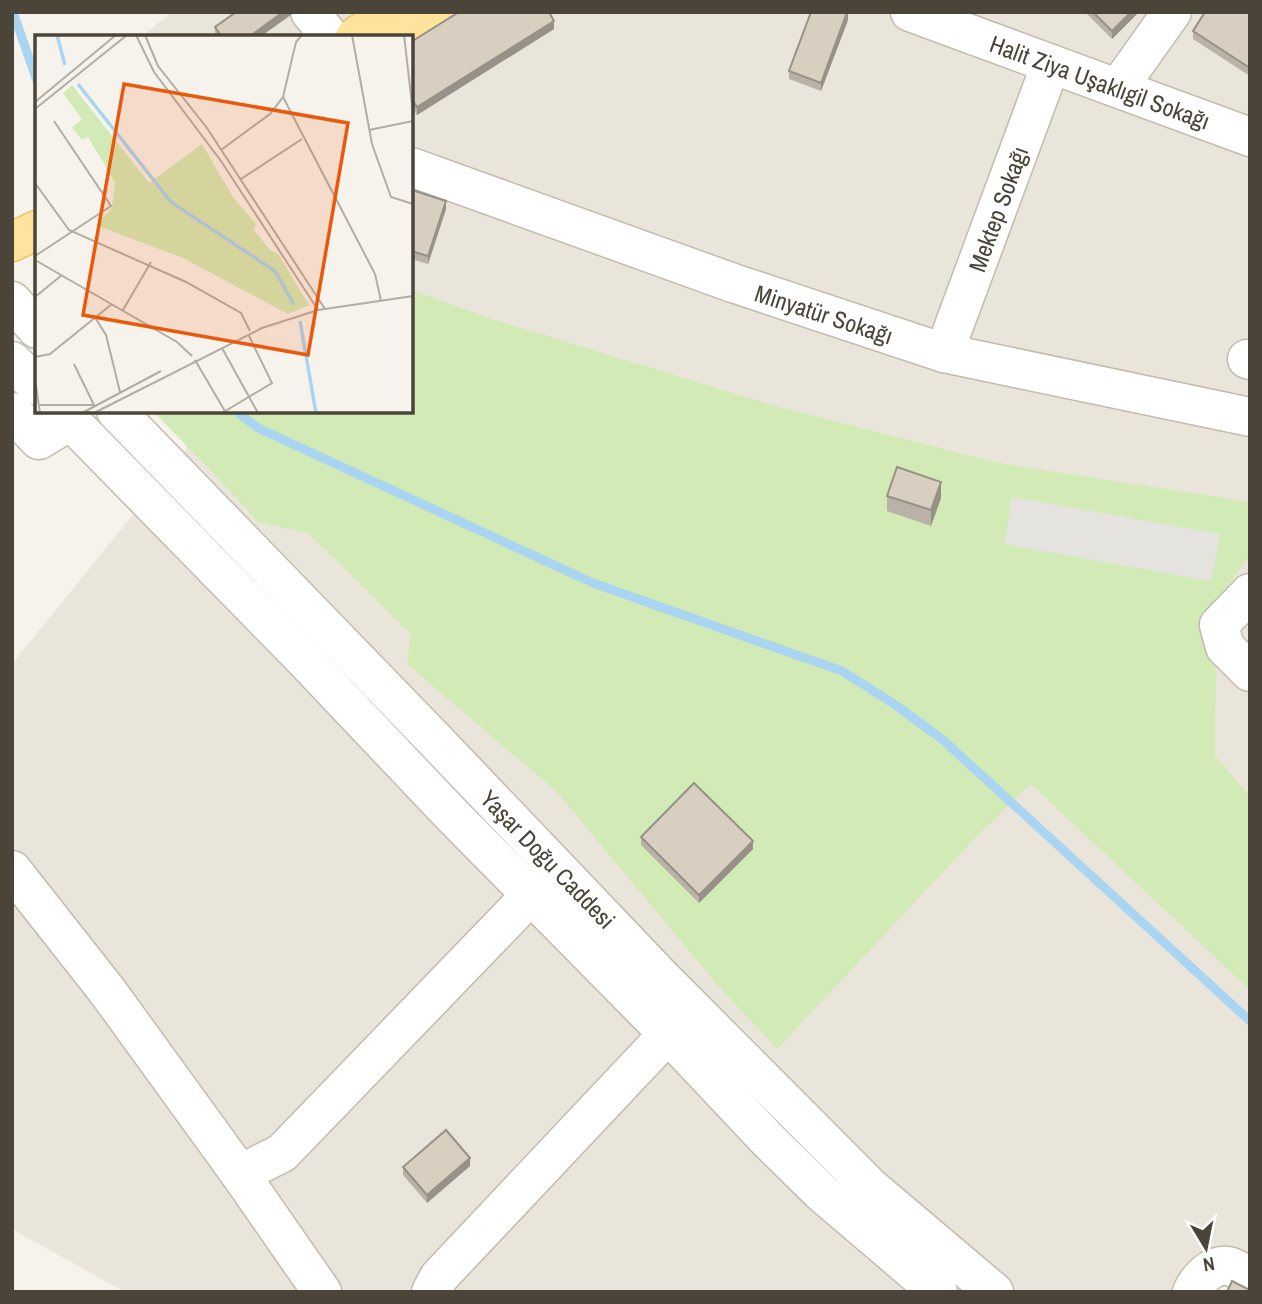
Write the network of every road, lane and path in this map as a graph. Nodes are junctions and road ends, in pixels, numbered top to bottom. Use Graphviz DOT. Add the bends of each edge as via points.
graph roads {
  1 [pos="310,12"];
  2 [pos="391,12"];
  3 [pos="439,12"];
  4 [pos="910,12"];
  5 [pos="1172,12"];
  6 [pos="328,35"];
  7 [pos="358,35"];
  8 [pos="403,35"];
  9 [pos="1051,64"];
  10 [pos="1118,88"];
  11 [pos="1250,137"];
  12 [pos="413,168"];
  13 [pos="35,231"];
  14 [pos="12,242"];
  15 [pos="12,301"];
  16 [pos="35,327"];
  17 [pos="944,353"];
  18 [pos="12,361"];
  19 [pos="35,384"];
  20 [pos="12,412"];
  21 [pos="118,413"];
  22 [pos="66,416"];
  23 [pos="1250,416"];
  24 [pos="1250,593"];
  25 [pos="1250,672"];
  26 [pos="12,870"];
  27 [pos="530,895"];
  28 [pos="668,1034"];
  29 [pos="240,1174"];
  30 [pos="1250,1277"];
  31 [pos="322,1292"];
  32 [pos="431,1292"];
  33 [pos="938,1292"];
  34 [pos="994,1292"];
  35 [pos="1192,1292"];
  1 -- 6 [label="street"];
  2 -- 7 [label="main road"];
  3 -- 8 [label="main road"];
  4 -- 9 [label="street, Halit Ziya Uşaklıgil Sokağı"];
  5 -- 10 [label="street"];
  9 -- 10 [label="street, Halit Ziya Uşaklıgil Sokağı"];
  9 -- 17 [label="street, Mektep Sokağı"];
  10 -- 11 [label="street, Halit Ziya Uşaklıgil Sokağı"];
  12 -- 17 [label="street, Minyatür Sokağı"];
  13 -- 14 [label="main road"];
  15 -- 16 [label="street"];
  17 -- 23 [label="street, Minyatür Sokağı"];
  18 -- 19 [label="street"];
  20 -- 22 [label="street" via="39,440"];
  21 -- 34 [label="street, Yaşar Doğu Caddesi" via="660,976 870,1187"];
  22 -- 27 [label="street, Yaşar Doğu Caddesi"];
  24 -- 25 [label="street" via="1219,625 1225,647"];
  26 -- 29 [label="street" via="108,992"];
  27 -- 28 [label="street, Yaşar Doğu Caddesi"];
  27 -- 29 [label="street" via="282,1153"];
  28 -- 32 [label="street" via="439,1277"];
  28 -- 33 [label="street, Yaşar Doğu Caddesi" via="822,1193"];
  29 -- 31 [label="street"];
  30 -- 35 [label="street" via="1228,1266 1209,1270"];
}
